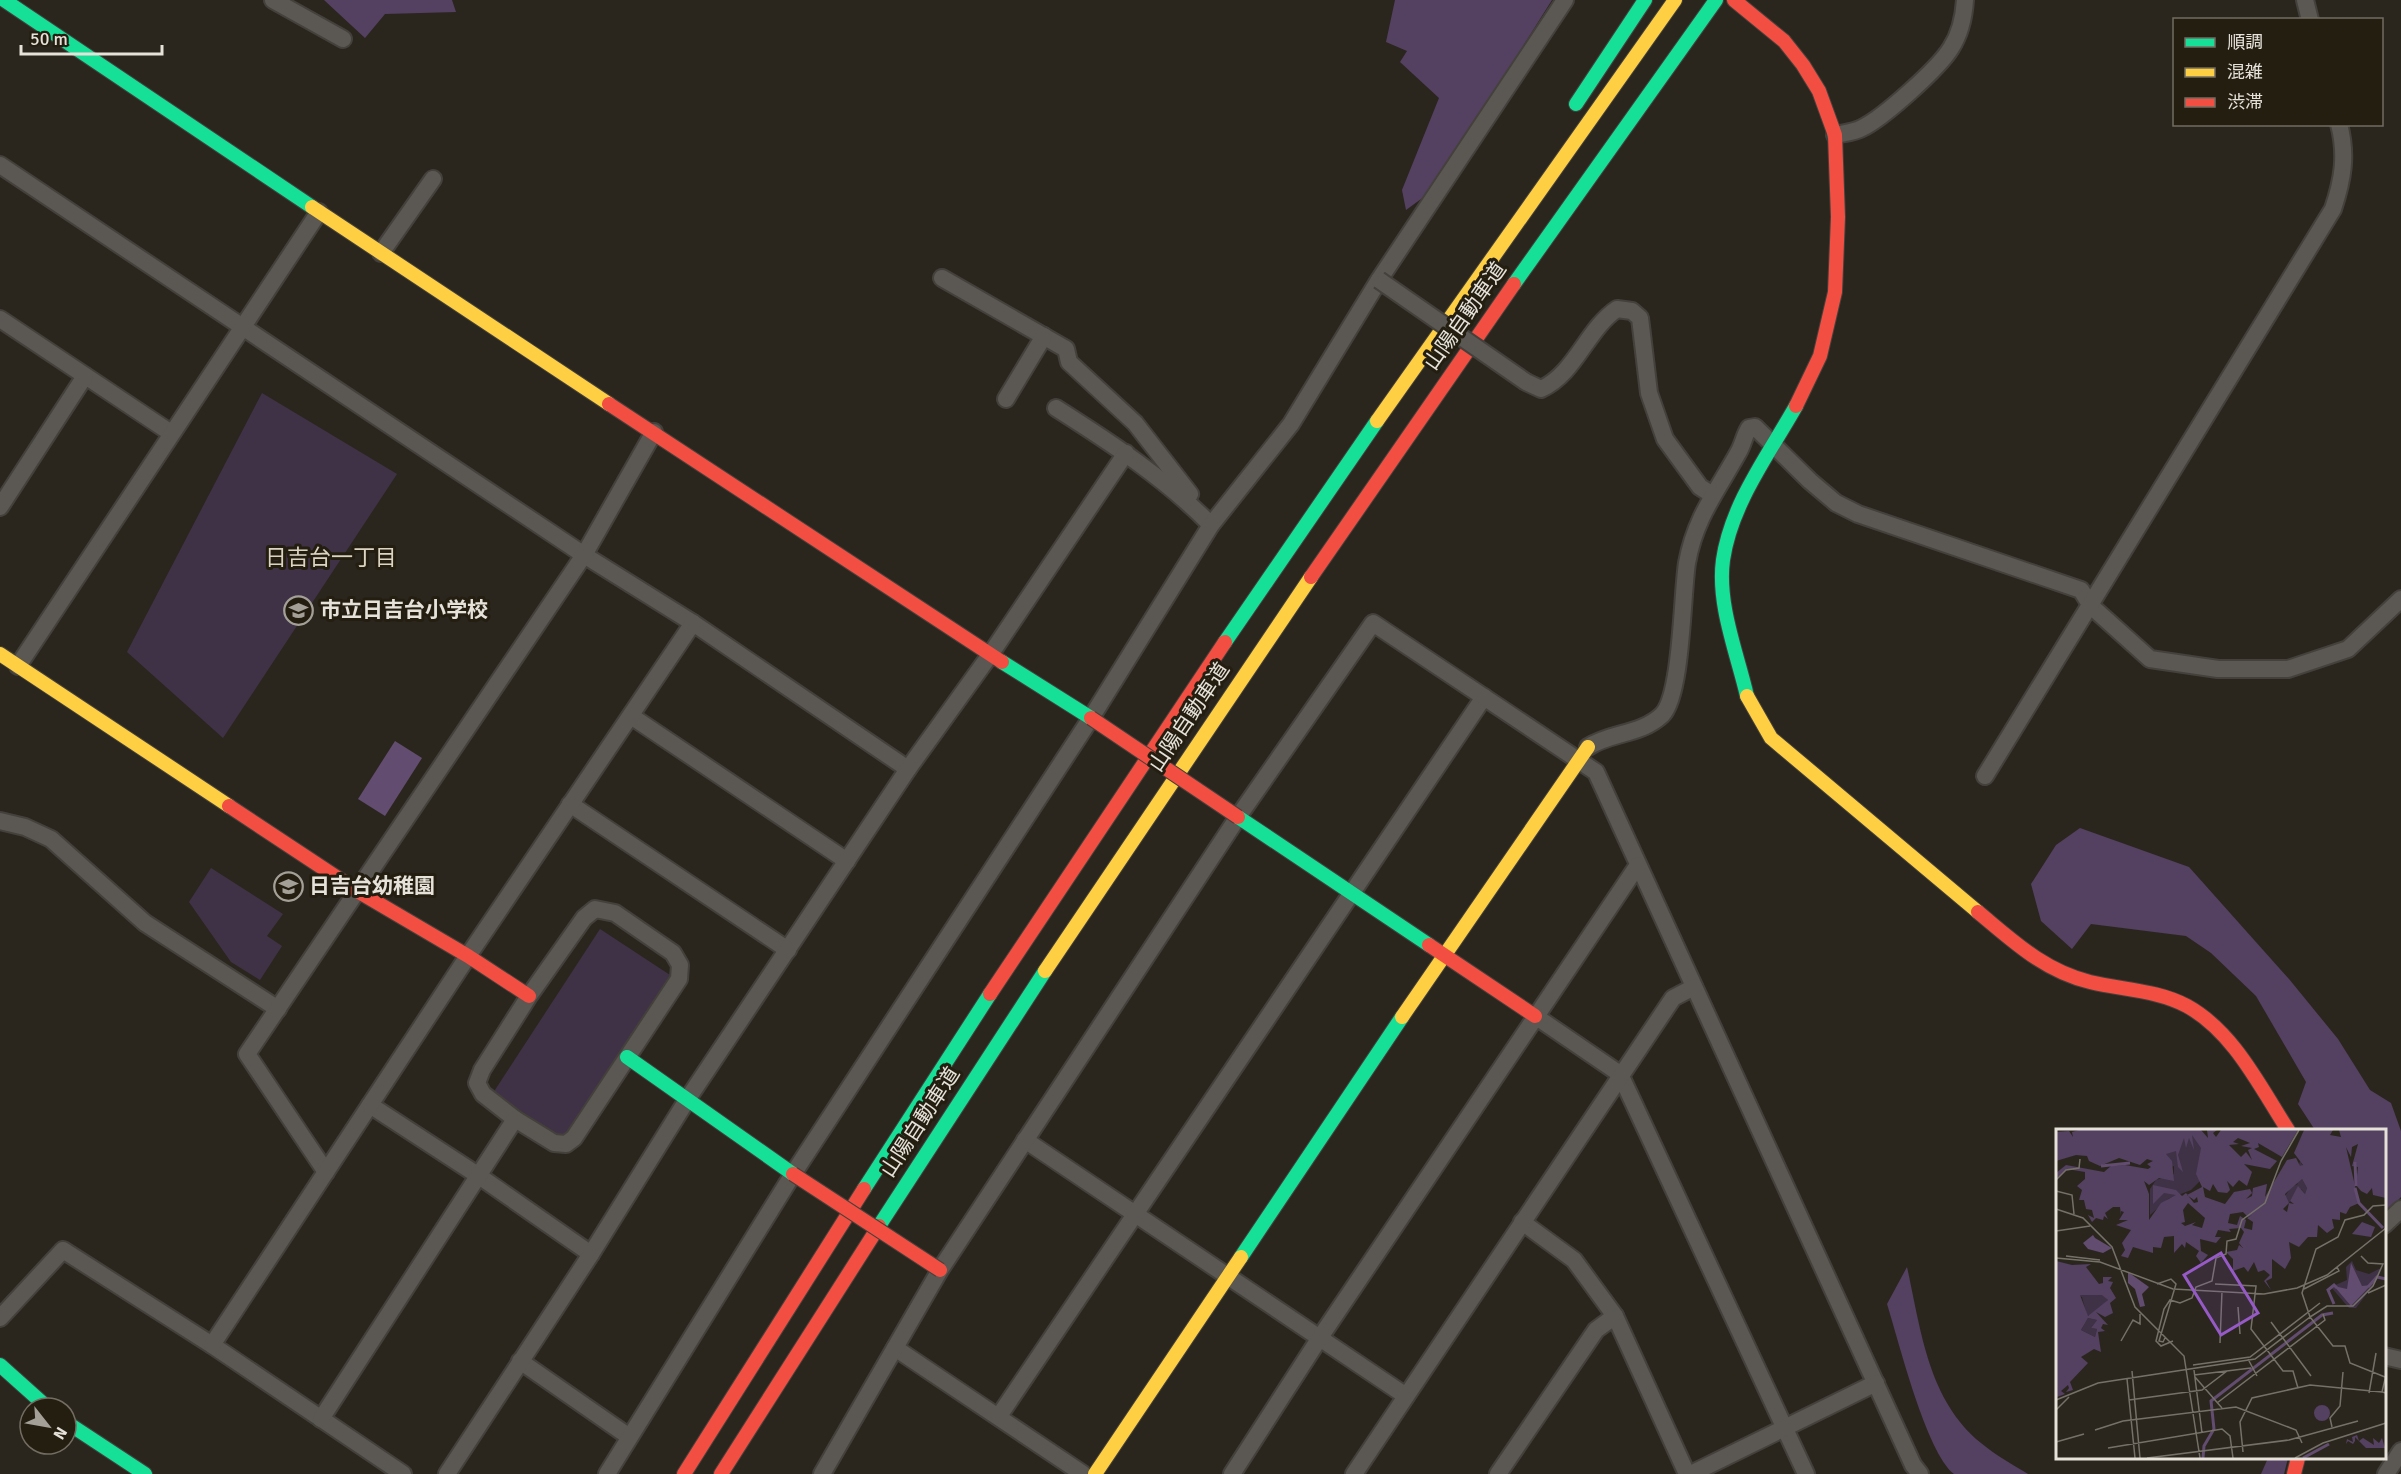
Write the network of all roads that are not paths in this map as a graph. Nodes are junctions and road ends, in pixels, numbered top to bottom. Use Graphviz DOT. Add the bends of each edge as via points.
graph roads {
  1 [pos="4,0"];
  2 [pos="273,0"];
  3 [pos="1565,0"];
  4 [pos="1645,0"];
  5 [pos="1675,0"];
  6 [pos="1716,0"];
  7 [pos="1734,0"];
  8 [pos="1965,0"];
  9 [pos="2305,0"];
  10 [pos="2310,18"];
  11 [pos="344,39"];
  12 [pos="1568,117"];
  13 [pos="2339,126"];
  14 [pos="1836,135"];
  15 [pos="0,165"];
  16 [pos="433,178"];
  17 [pos="319,212"];
  18 [pos="381,253"];
  19 [pos="1478,253"];
  20 [pos="942,278"];
  21 [pos="1379,280"];
  22 [pos="0,319"];
  23 [pos="244,327"];
  24 [pos="1044,336"];
  25 [pos="85,376"];
  26 [pos="1396,394"];
  27 [pos="1006,399"];
  28 [pos="1056,408"];
  29 [pos="654,432"];
  30 [pos="171,433"];
  31 [pos="1773,442"];
  32 [pos="1126,453"];
  33 [pos="1712,494"];
  34 [pos="1186,500"];
  35 [pos="0,507"];
  36 [pos="1211,525"];
  37 [pos="584,555"];
  38 [pos="2401,599"];
  39 [pos="2091,606"];
  40 [pos="693,623"];
  41 [pos="0,654"];
  42 [pos="990,655"];
  43 [pos="18,666"];
  44 [pos="1484,697"];
  45 [pos="631,716"];
  46 [pos="1091,718"];
  47 [pos="1583,754"];
  48 [pos="908,769"];
  49 [pos="1984,777"];
  50 [pos="570,804"];
  51 [pos="1238,817"];
  52 [pos="0,821"];
  53 [pos="847,861"];
  54 [pos="1638,865"];
  55 [pos="359,892"];
  56 [pos="1352,892"];
  57 [pos="788,950"];
  58 [pos="1445,953"];
  59 [pos="468,956"];
  60 [pos="1694,987"];
  61 [pos="529,996"];
  62 [pos="278,1009"];
  63 [pos="1535,1016"];
  64 [pos="627,1058"];
  65 [pos="1620,1074"];
  66 [pos="687,1100"];
  67 [pos="370,1105"];
  68 [pos="515,1119"];
  69 [pos="2287,1129"];
  70 [pos="1025,1140"];
  71 [pos="326,1172"];
  72 [pos="793,1174"];
  73 [pos="479,1176"];
  74 [pos="2401,1209"];
  75 [pos="1135,1214"];
  76 [pos="1522,1221"];
  77 [pos="2386,1225"];
  78 [pos="591,1254"];
  79 [pos="940,1270"];
  80 [pos="1227,1276"];
  81 [pos="1615,1316"];
  82 [pos="0,1318"];
  83 [pos="1319,1339"];
  84 [pos="212,1345"];
  85 [pos="895,1348"];
  86 [pos="2386,1356"];
  87 [pos="2401,1360"];
  88 [pos="520,1361"];
  89 [pos="0,1365"];
  90 [pos="1876,1383"];
  91 [pos="35,1396"];
  92 [pos="1406,1396"];
  93 [pos="999,1416"];
  94 [pos="321,1419"];
  95 [pos="1783,1428"];
  96 [pos="78,1430"];
  97 [pos="628,1436"];
  98 [pos="2401,1451"];
  99 [pos="2298,1459"];
  100 [pos="1715,1469"];
  101 [pos="145,1474"];
  102 [pos="403,1474"];
  103 [pos="447,1474"];
  104 [pos="607,1474"];
  105 [pos="684,1474"];
  106 [pos="721,1474"];
  107 [pos="822,1474"];
  108 [pos="1083,1474"];
  109 [pos="1095,1474"];
  110 [pos="1232,1474"];
  111 [pos="1354,1474"];
  112 [pos="1498,1474"];
  113 [pos="1689,1474"];
  114 [pos="1806,1474"];
  115 [pos="1920,1474"];
  116 [pos="2294,1474"];
  117 [pos="2386,1474"];
  1 -- 17 [label="main road"];
  2 -- 11 [label="street"];
  3 -- 21 [label="street"];
  4 -- 12 [label="main road"];
  5 -- 26 [label="main road, 山陽自動車道"];
  6 -- 106 [label="main road, 山陽自動車道" via="1423,412 1223,703 853,1264"];
  7 -- 14 [label="main road" via="1784,41 1803,65 1819,91"];
  8 -- 14 [label="street" via="1958,33 1939,63 1862,128"];
  9 -- 10 [label="street"];
  13 -- 39 [label="street" via="2344,175 2333,209"];
  14 -- 31 [label="main road" via="1835,292 1828,328 1804,391"];
  15 -- 23 [label="street"];
  16 -- 18 [label="street"];
  17 -- 18 [label="main road"];
  17 -- 23 [label="street"];
  18 -- 29 [label="main road"];
  19 -- 26 [label="main road"];
  20 -- 24 [label="street"];
  21 -- 33 [label="street, bridge" via="1526,382 1541,388 1554,383 1605,317 1617,309 1632,311 1640,318 1649,393 1665,439 1700,487"];
  21 -- 36 [label="street" via="1292,424"];
  22 -- 25 [label="street"];
  23 -- 30 [label="street"];
  23 -- 37 [label="street"];
  24 -- 27 [label="street"];
  24 -- 34 [label="street" via="1066,349 1069,362 1135,423 1190,494"];
  25 -- 30 [label="street"];
  25 -- 35 [label="street"];
  26 -- 105 [label="main road, 山陽自動車道" via="1006,969 825,1246"];
  28 -- 32 [label="street"];
  29 -- 37 [label="street"];
  29 -- 42 [label="main road"];
  30 -- 43 [label="street"];
  31 -- 33 [label="street" via="1755,427 1749,428"];
  31 -- 39 [label="street" via="1810,482 1843,507 2081,590"];
  31 -- 69 [label="main road" via="1737,510 1723,560 1724,599 1748,700 1771,738 2031,957 2089,982 2166,997 2210,1021 2225,1036"];
  32 -- 34 [label="street"];
  32 -- 42 [label="street"];
  33 -- 47 [label="street" via="1696,525 1674,687 1663,714 1635,731 1601,738"];
  34 -- 36 [label="street"];
  36 -- 46 [label="street"];
  37 -- 40 [label="street"];
  37 -- 55 [label="street"];
  38 -- 39 [label="street" via="2348,648 2288,669 2218,669 2150,659"];
  39 -- 49 [label="street"];
  40 -- 45 [label="street"];
  40 -- 48 [label="street"];
  41 -- 43 [label="main road"];
  42 -- 46 [label="main road"];
  42 -- 48 [label="street"];
  43 -- 55 [label="main road"];
  44 -- 47 [label="street"];
  44 -- 51 [label="street" via="1373,622"];
  44 -- 56 [label="street"];
  45 -- 50 [label="street"];
  45 -- 53 [label="street"];
  46 -- 51 [label="main road, bridge"];
  46 -- 72 [label="street"];
  47 -- 54 [label="street" via="1596,772"];
  47 -- 58 [label="main road"];
  48 -- 53 [label="street"];
  50 -- 57 [label="street"];
  50 -- 59 [label="street"];
  51 -- 56 [label="main road"];
  51 -- 70 [label="street"];
  52 -- 62 [label="street" via="51,839 145,923"];
  53 -- 57 [label="street"];
  54 -- 60 [label="street"];
  54 -- 63 [label="street"];
  55 -- 59 [label="main road"];
  55 -- 62 [label="street"];
  56 -- 58 [label="main road"];
  56 -- 75 [label="street"];
  57 -- 66 [label="street"];
  58 -- 63 [label="main road"];
  58 -- 80 [label="main road"];
  59 -- 61 [label="main road"];
  59 -- 67 [label="street"];
  60 -- 65 [label="street" via="1673,998"];
  60 -- 90 [label="street"];
  61 -- 64 [label="street" via="584,918 595,909 615,913 673,953 680,965 679,979"];
  61 -- 68 [label="street" via="477,1083 483,1095"];
  62 -- 71 [label="street" via="247,1054"];
  63 -- 65 [label="street"];
  63 -- 83 [label="street"];
  64 -- 66 [label="main road"];
  64 -- 68 [label="street" via="574,1138 566,1144 554,1143"];
  65 -- 76 [label="street"];
  65 -- 95 [label="street"];
  66 -- 72 [label="main road"];
  66 -- 78 [label="street"];
  67 -- 71 [label="street"];
  67 -- 73 [label="street"];
  68 -- 73 [label="street"];
  70 -- 75 [label="street"];
  70 -- 79 [label="street"];
  71 -- 84 [label="street"];
  72 -- 79 [label="main road, bridge"];
  72 -- 97 [label="street"];
  73 -- 78 [label="street"];
  73 -- 94 [label="street"];
  74 -- 77 [label="street"];
  75 -- 80 [label="street"];
  75 -- 93 [label="street"];
  76 -- 81 [label="street" via="1574,1260"];
  76 -- 92 [label="street"];
  78 -- 88 [label="street"];
  79 -- 85 [label="street"];
  80 -- 83 [label="street"];
  80 -- 109 [label="main road"];
  81 -- 112 [label="street" via="1596,1330"];
  81 -- 113 [label="street"];
  82 -- 84 [label="street" via="63,1250"];
  83 -- 92 [label="street"];
  83 -- 110 [label="street"];
  84 -- 94 [label="street"];
  85 -- 93 [label="street"];
  85 -- 107 [label="street"];
  86 -- 87 [label="street"];
  88 -- 97 [label="street"];
  88 -- 103 [label="street"];
  89 -- 91 [label="main road"];
  90 -- 95 [label="street"];
  90 -- 115 [label="street"];
  92 -- 111 [label="street"];
  93 -- 108 [label="street"];
  94 -- 102 [label="street"];
  95 -- 100 [label="street"];
  95 -- 114 [label="street"];
  96 -- 101 [label="main road"];
  97 -- 104 [label="street"];
  98 -- 117 [label="street"];
  99 -- 116 [label="main road"];
  100 -- 113 [label="street"];
}
